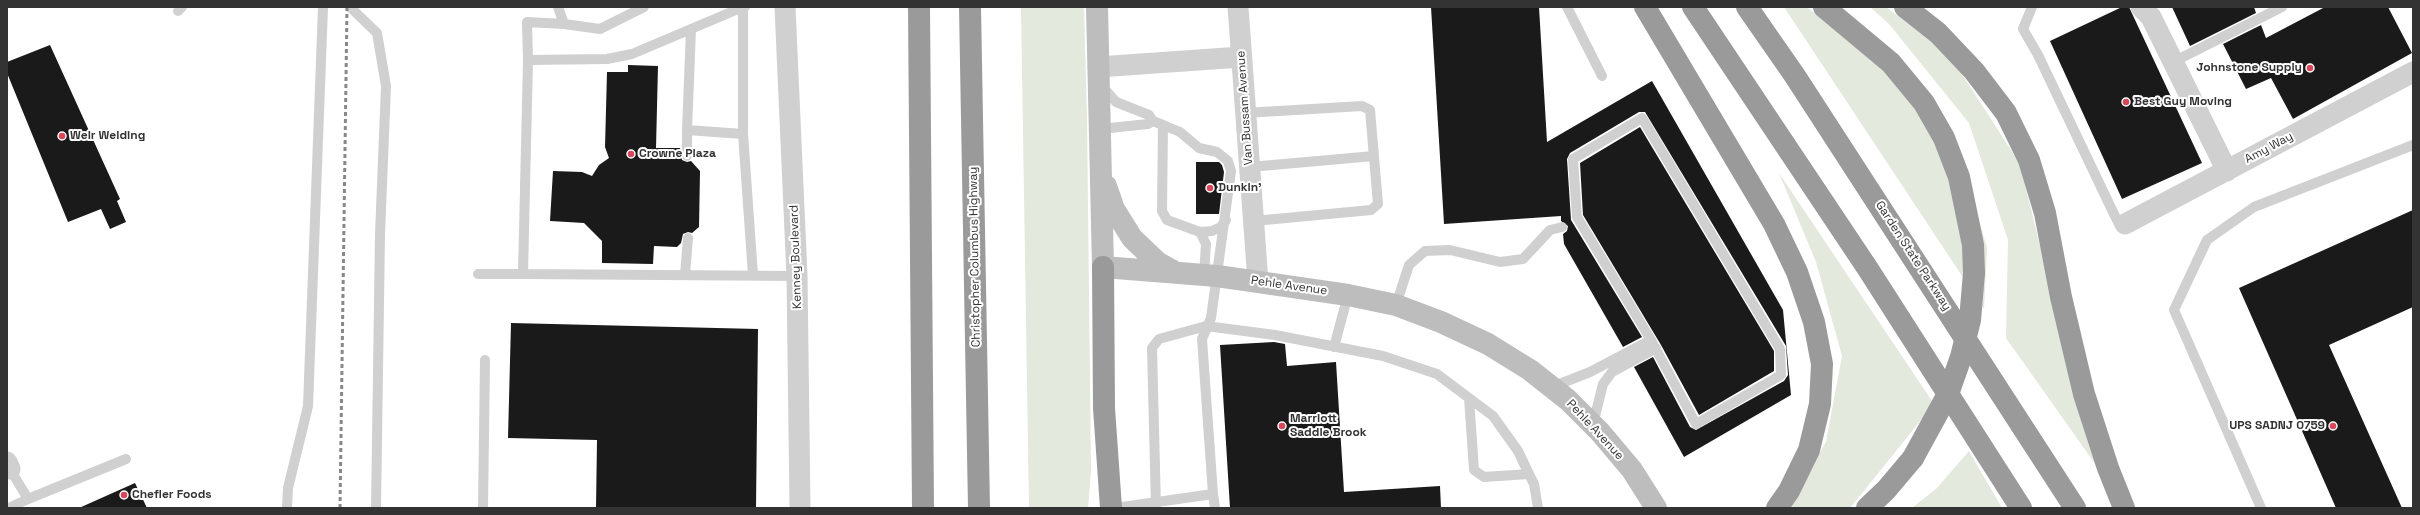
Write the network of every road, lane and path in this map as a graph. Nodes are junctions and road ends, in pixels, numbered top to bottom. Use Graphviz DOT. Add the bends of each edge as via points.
graph roads {
  1 [pos="324,7"];
  2 [pos="350,7"];
  3 [pos="558,7"];
  4 [pos="644,7"];
  5 [pos="744,7"];
  6 [pos="785,7"];
  7 [pos="920,7"];
  8 [pos="970,7"];
  9 [pos="1097,7"];
  10 [pos="1238,7"];
  11 [pos="1567,7"];
  12 [pos="1645,7"];
  13 [pos="1693,7"];
  14 [pos="1746,7"];
  15 [pos="1824,7"];
  16 [pos="1906,7"];
  17 [pos="2032,7"];
  18 [pos="2141,7"];
  19 [pos="2282,7"];
  20 [pos="564,24"];
  21 [pos="691,29"];
  22 [pos="1241,57"];
  23 [pos="528,60"];
  24 [pos="2173,62"];
  25 [pos="2413,72"];
  26 [pos="1098,74"];
  27 [pos="1602,76"];
  28 [pos="1245,113"];
  29 [pos="1158,123"];
  30 [pos="1100,129"];
  31 [pos="687,130"];
  32 [pos="743,134"];
  33 [pos="2413,145"];
  34 [pos="687,156"];
  35 [pos="1374,156"];
  36 [pos="1250,167"];
  37 [pos="2226,171"];
  38 [pos="1101,172"];
  39 [pos="1226,220"];
  40 [pos="1254,221"];
  41 [pos="2125,224"];
  42 [pos="1562,228"];
  43 [pos="1200,232"];
  44 [pos="688,238"];
  45 [pos="1103,267"];
  46 [pos="1176,272"];
  47 [pos="478,274"];
  48 [pos="523,274"];
  49 [pos="686,275"];
  50 [pos="753,275"];
  51 [pos="797,276"];
  52 [pos="1211,276"];
  53 [pos="1258,282"];
  54 [pos="1348,295"];
  55 [pos="1396,305"];
  56 [pos="1206,326"];
  57 [pos="1653,344"];
  58 [pos="1334,347"];
  59 [pos="485,360"];
  60 [pos="1552,387"];
  61 [pos="1469,398"];
  62 [pos="1104,408"];
  63 [pos="1593,424"];
  64 [pos="126,459"];
  65 [pos="8,465"];
  66 [pos="1529,474"];
  67 [pos="1214,494"];
  68 [pos="28,499"];
  69 [pos="1156,506"];
  70 [pos="9,508"];
  71 [pos="287,508"];
  72 [pos="376,508"];
  73 [pos="484,508"];
  74 [pos="800,508"];
  75 [pos="923,508"];
  76 [pos="979,508"];
  77 [pos="1096,508"];
  78 [pos="1110,508"];
  79 [pos="1115,508"];
  80 [pos="1215,508"];
  81 [pos="1538,508"];
  82 [pos="1656,508"];
  83 [pos="1777,508"];
  84 [pos="1867,508"];
  85 [pos="2021,508"];
  86 [pos="2075,508"];
  87 [pos="2124,508"];
  88 [pos="2261,508"];
  1 -- 71 [label="lane" via="308,406 288,488"];
  2 -- 72 [label="lane" via="377,33 386,86 380,242"];
  3 -- 20 [label="lane"];
  4 -- 20 [label="lane" via="600,29"];
  5 -- 21 [label="lane"];
  5 -- 32 [label="lane"];
  6 -- 51 [label="street, Kenney Boulevard"];
  7 -- 75 [label="highway"];
  8 -- 76 [label="highway, Christopher Columbus Highway"];
  9 -- 26 [label="street"];
  10 -- 22 [label="street, Van Bussam Avenue"];
  11 -- 27 [label="lane"];
  12 -- 83 [label="highway" via="1774,224 1797,272 1814,322 1822,364 1820,404 1809,450 1789,491"];
  13 -- 85 [label="highway" via="1868,269"];
  14 -- 86 [label="highway, Garden State Parkway" via="1796,76"];
  15 -- 84 [label="highway, bridge" via="1891,63 1924,103 1944,138 1959,177 1973,245 1974,273 1970,320 1948,394 1913,458"];
  16 -- 87 [label="highway" via="1938,33 1974,71 2006,113 2029,160 2045,213 2084,394"];
  17 -- 41 [label="lane" via="2022,29 2038,55 2113,212 2120,224"];
  18 -- 24 [label="street" via="2151,17"];
  19 -- 24 [label="lane"];
  20 -- 23 [label="lane" via="527,22"];
  21 -- 23 [label="lane" via="632,54 606,59"];
  21 -- 31 [label="lane"];
  22 -- 26 [label="street"];
  22 -- 28 [label="street, Van Bussam Avenue"];
  23 -- 48 [label="lane"];
  24 -- 37 [label="street"];
  25 -- 37 [label="street, Amy Way"];
  26 -- 29 [label="lane" via="1106,92 1116,102 1149,115"];
  26 -- 30 [label="street"];
  28 -- 35 [label="lane" via="1362,106 1370,110"];
  28 -- 36 [label="street, Van Bussam Avenue"];
  29 -- 30 [label="lane"];
  29 -- 39 [label="lane" via="1180,132 1199,148 1217,152 1228,161 1231,171"];
  29 -- 43 [label="lane" via="1162,211 1167,220"];
  30 -- 38 [label="street"];
  31 -- 32 [label="lane"];
  31 -- 34 [label="lane"];
  32 -- 50 [label="lane"];
  33 -- 88 [label="lane" via="2254,207 2207,240 2174,310"];
  35 -- 36 [label="lane"];
  35 -- 40 [label="lane" via="1378,204 1372,210"];
  36 -- 40 [label="street, Van Bussam Avenue"];
  37 -- 41 [label="street, Amy Way"];
  38 -- 45 [label="street"];
  38 -- 46 [label="street" via="1114,209 1132,238 1157,262"];
  39 -- 43 [label="lane" via="1221,227"];
  39 -- 52 [label="lane"];
  40 -- 53 [label="street, Van Bussam Avenue"];
  42 -- 55 [label="lane" via="1550,230 1523,259 1500,262 1450,250 1425,251 1409,265"];
  43 -- 52 [label="lane" via="1206,244"];
  44 -- 49 [label="lane"];
  45 -- 46 [label="street, Pehle Avenue"];
  45 -- 62 [label="highway"];
  46 -- 52 [label="street, Pehle Avenue"];
  47 -- 48 [label="lane"];
  48 -- 49 [label="lane"];
  49 -- 50 [label="lane"];
  50 -- 51 [label="lane"];
  51 -- 74 [label="street, Kenney Boulevard"];
  52 -- 53 [label="street, Pehle Avenue"];
  52 -- 56 [label="lane" via="1210,318"];
  53 -- 54 [label="street, Pehle Avenue"];
  54 -- 55 [label="street, Pehle Avenue"];
  54 -- 58 [label="lane"];
  55 -- 60 [label="street, Pehle Avenue" via="1488,344"];
  56 -- 58 [label="lane" via="1275,335"];
  56 -- 67 [label="lane" via="1202,339"];
  56 -- 69 [label="lane" via="1159,339 1152,348"];
  57 -- 57 [label="lane" via="1696,424 1781,375 1780,350 1642,118 1573,160 1577,217"];
  57 -- 60 [label="lane"];
  57 -- 63 [label="lane" via="1612,372 1603,384"];
  58 -- 61 [label="lane" via="1383,356 1438,374"];
  59 -- 73 [label="lane"];
  60 -- 63 [label="street, Pehle Avenue"];
  61 -- 66 [label="lane" via="1493,416 1518,451"];
  61 -- 66 [label="lane" via="1474,470 1484,477"];
  62 -- 77 [label="highway"];
  62 -- 78 [label="highway"];
  63 -- 82 [label="street, Pehle Avenue" via="1632,470"];
  64 -- 68 [label="lane"];
  65 -- 68 [label="lane"];
  66 -- 81 [label="lane" via="1534,484"];
  67 -- 69 [label="lane"];
  67 -- 80 [label="lane"];
  68 -- 70 [label="lane"];
  69 -- 79 [label="lane"];
}
